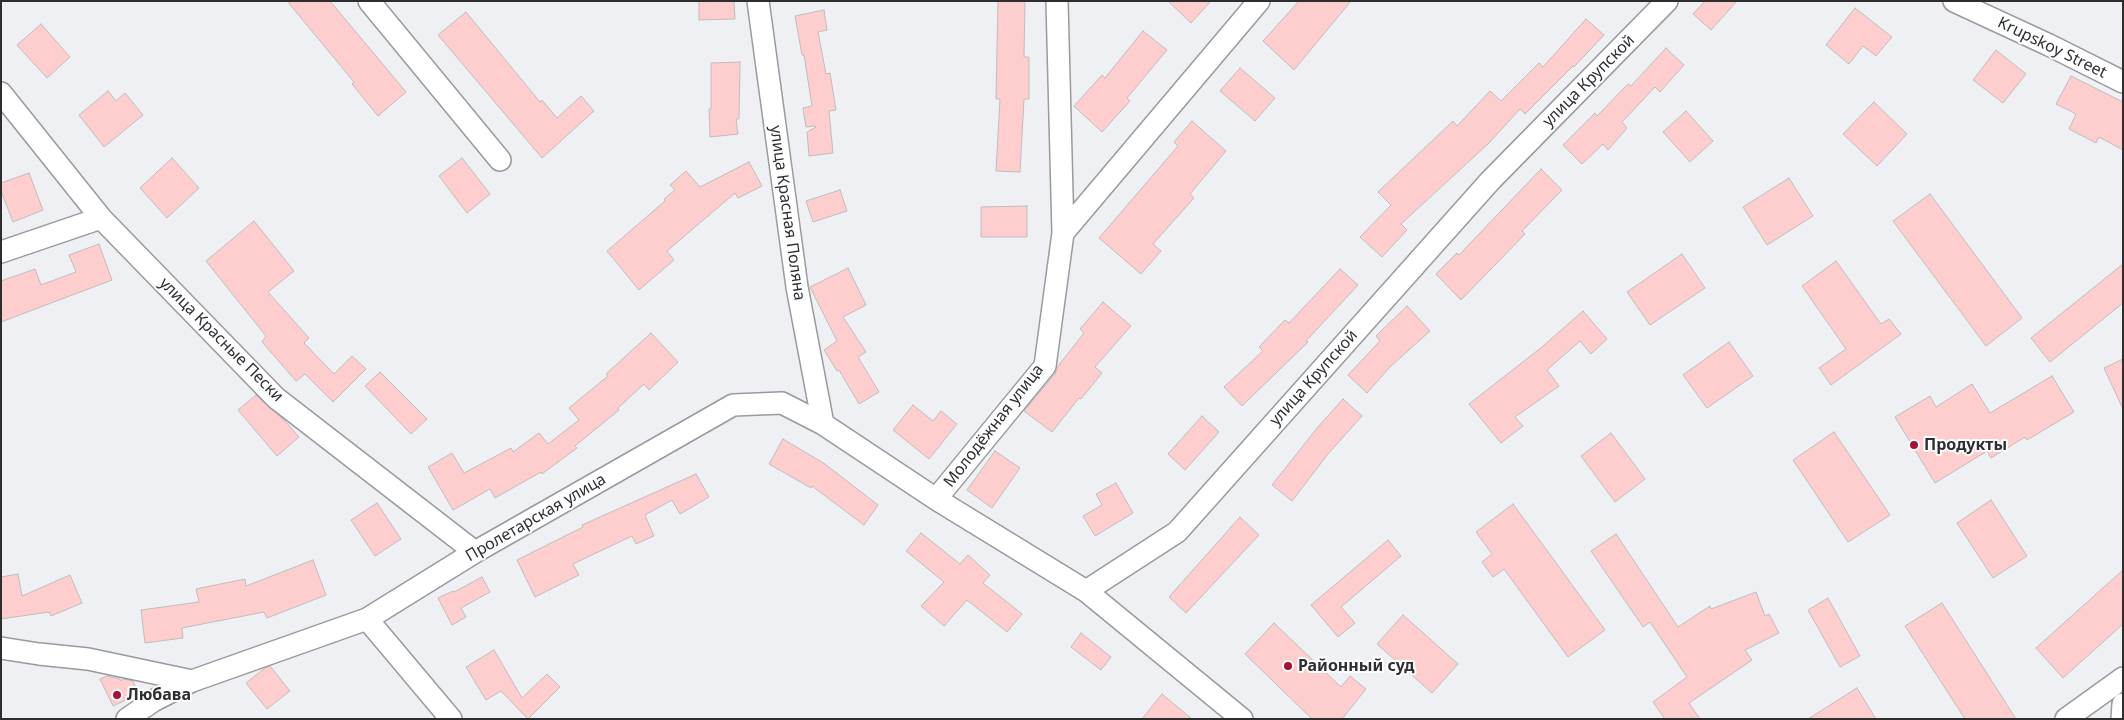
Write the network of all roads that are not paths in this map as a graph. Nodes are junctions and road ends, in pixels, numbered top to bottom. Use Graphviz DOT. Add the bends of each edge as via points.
graph roads {
  1 [pos="369,1"];
  2 [pos="758,1"];
  3 [pos="1057,1"];
  4 [pos="1259,1"];
  5 [pos="1667,1"];
  6 [pos="1954,1"];
  7 [pos="2123,82"];
  8 [pos="1,93"];
  9 [pos="500,160"];
  10 [pos="101,218"];
  11 [pos="1063,233"];
  12 [pos="1,252"];
  13 [pos="823,424"];
  14 [pos="936,499"];
  15 [pos="475,552"];
  16 [pos="1086,590"];
  17 [pos="367,619"];
  18 [pos="1,648"];
  19 [pos="2123,678"];
  20 [pos="192,681"];
  21 [pos="2123,704"];
  22 [pos="127,719"];
  23 [pos="451,719"];
  24 [pos="1242,719"];
  25 [pos="2066,719"];
  26 [pos="2122,719"];
  1 -- 9 [label="street"];
  2 -- 13 [label="street, улица Красная Поляна" via="797,287"];
  3 -- 11 [label="street, Молодёжная улица"];
  4 -- 11 [label="street"];
  5 -- 16 [label="street, улица Крупской" via="1490,181 1177,532"];
  6 -- 7 [label="street, Krupskoy Street"];
  8 -- 10 [label="street, улица Красные Пески"];
  10 -- 12 [label="street"];
  10 -- 15 [label="street, улица Красные Пески" via="276,398"];
  11 -- 14 [label="street, Молодёжная улица" via="1045,366"];
  13 -- 14 [label="street, Пролетарская улица"];
  13 -- 15 [label="street, Пролетарская улица" via="782,403 733,405"];
  14 -- 16 [label="street, Пролетарская улица"];
  15 -- 17 [label="street, Пролетарская улица"];
  16 -- 24 [label="street"];
  17 -- 20 [label="street, Пролетарская улица"];
  17 -- 23 [label="street"];
  18 -- 20 [label="street" via="88,659"];
  19 -- 25 [label="street"];
  20 -- 22 [label="street, Пролетарская улица"];
  21 -- 26 [label="street"];
}
